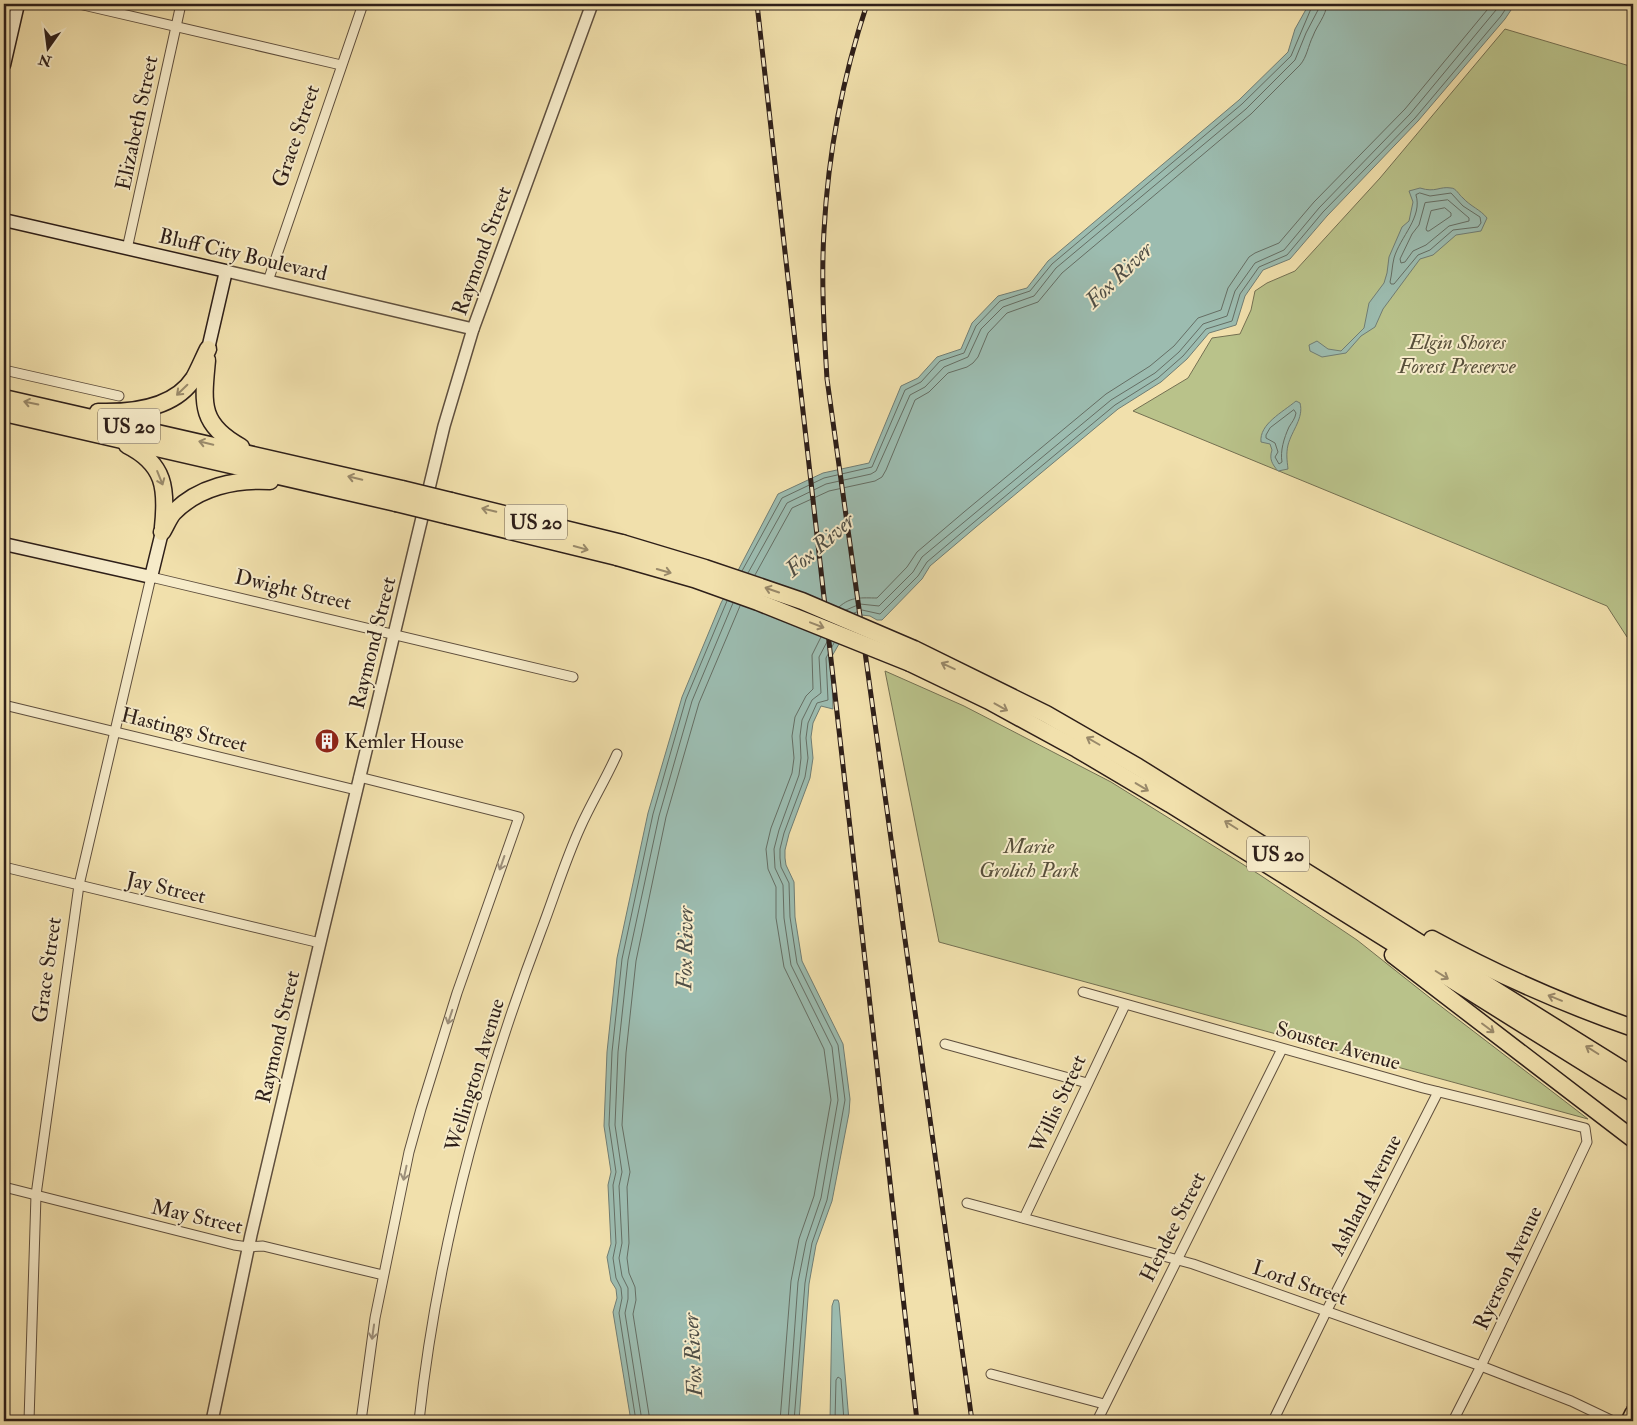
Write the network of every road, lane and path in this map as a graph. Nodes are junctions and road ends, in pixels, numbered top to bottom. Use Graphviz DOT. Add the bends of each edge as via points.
graph roads {
  1 [pos="18,4"];
  2 [pos="79,4"];
  3 [pos="181,4"];
  4 [pos="363,4"];
  5 [pos="592,4"];
  6 [pos="176,26"];
  7 [pos="341,65"];
  8 [pos="4,66"];
  9 [pos="4,220"];
  10 [pos="127,249"];
  11 [pos="226,271"];
  12 [pos="268,281"];
  13 [pos="474,329"];
  14 [pos="208,349"];
  15 [pos="4,370"];
  16 [pos="119,396"];
  17 [pos="4,398"];
  18 [pos="56,409"];
  19 [pos="4,413"];
  20 [pos="110,437"];
  21 [pos="254,454"];
  22 [pos="308,483"];
  23 [pos="399,496"];
  24 [pos="162,532"];
  25 [pos="4,544"];
  26 [pos="151,578"];
  27 [pos="394,634"];
  28 [pos="912,656"];
  29 [pos="572,677"];
  30 [pos="4,705"];
  31 [pos="114,731"];
  32 [pos="617,754"];
  33 [pos="359,777"];
  34 [pos="356,790"];
  35 [pos="4,867"];
  36 [pos="1303,870"];
  37 [pos="78,885"];
  38 [pos="1312,894"];
  39 [pos="320,942"];
  40 [pos="1083,992"];
  41 [pos="1125,1005"];
  42 [pos="1633,1028"];
  43 [pos="945,1044"];
  44 [pos="1282,1049"];
  45 [pos="1633,1076"];
  46 [pos="1087,1082"];
  47 [pos="1438,1092"];
  48 [pos="1633,1093"];
  49 [pos="1585,1128"];
  50 [pos="1633,1139"];
  51 [pos="4,1187"];
  52 [pos="36,1196"];
  53 [pos="967,1203"];
  54 [pos="1024,1218"];
  55 [pos="248,1247"];
  56 [pos="1176,1259"];
  57 [pos="383,1275"];
  58 [pos="1327,1310"];
  59 [pos="1482,1366"];
  60 [pos="991,1374"];
  61 [pos="1104,1404"];
  62 [pos="1633,1414"];
  63 [pos="29,1421"];
  64 [pos="212,1421"];
  65 [pos="361,1421"];
  66 [pos="418,1421"];
  67 [pos="1097,1421"];
  68 [pos="1273,1421"];
  69 [pos="1453,1421"];
  70 [pos="1613,1421"];
  71 [pos="1629,1421"];
  1 -- 8 [label="main road"];
  2 -- 6 [label="street"];
  3 -- 6 [label="street, Elizabeth Street"];
  4 -- 7 [label="street, Grace Street"];
  5 -- 13 [label="street, Raymond Street"];
  6 -- 7 [label="street"];
  6 -- 10 [label="street, Elizabeth Street"];
  7 -- 12 [label="street, Grace Street"];
  9 -- 10 [label="main road, Bluff City Boulevard"];
  10 -- 11 [label="main road, Bluff City Boulevard"];
  11 -- 12 [label="street, Bluff City Boulevard"];
  11 -- 14 [label="main road"];
  12 -- 13 [label="street, Bluff City Boulevard"];
  13 -- 27 [label="street, Raymond Street" via="444,426"];
  14 -- 18 [label="highway, one-way" via="193,379 175,397 154,407 127,412"];
  14 -- 21 [label="highway" via="204,390 205,408 211,424 226,439"];
  15 -- 16 [label="street"];
  18 -- 17 [label="highway, US 20, one-way"];
  21 -- 18 [label="highway, US 20, one-way"];
  19 -- 20 [label="highway, US 20"];
  20 -- 22 [label="highway, US 20"];
  20 -- 24 [label="highway, one-way" via="134,449 151,462 161,476 164,493"];
  23 -- 21 [label="highway, US 20, one-way"];
  22 -- 23 [label="highway, US 20"];
  22 -- 24 [label="highway" via="257,480 215,487 194,496 172,513"];
  23 -- 28 [label="highway, US 20, bridge" via="619,550 694,580"];
  24 -- 26 [label="main road, Grace Street"];
  25 -- 26 [label="main road, Dwight Street"];
  26 -- 27 [label="street, Dwight Street"];
  26 -- 31 [label="street, Grace Street"];
  27 -- 29 [label="street, Dwight Street"];
  27 -- 33 [label="street, Raymond Street"];
  36 -- 28 [label="highway, US 20, one-way" via="1138,767 1054,719"];
  28 -- 38 [label="highway, US 20, one-way" via="1077,748"];
  30 -- 31 [label="street, Hastings Street"];
  31 -- 34 [label="street, Hastings Street"];
  31 -- 37 [label="street, Grace Street"];
  32 -- 66 [label="street, Wellington Avenue" via="580,828 528,966 483,1102 442,1266"];
  33 -- 34 [label="street, Raymond Street"];
  33 -- 57 [label="street, Wellington Avenue, one-way" via="518,817 421,1109"];
  34 -- 39 [label="street, Raymond Street"];
  35 -- 37 [label="street, Jay Street"];
  42 -- 36 [label="highway, one-way" via="1474,961"];
  45 -- 36 [label="highway, US 20, one-way"];
  37 -- 39 [label="street, Jay Street"];
  37 -- 52 [label="street, Grace Street"];
  38 -- 48 [label="highway, US 20, one-way"];
  38 -- 50 [label="highway, one-way"];
  39 -- 55 [label="street, Raymond Street"];
  40 -- 41 [label="street, Souster Avenue"];
  41 -- 44 [label="street, Souster Avenue"];
  41 -- 46 [label="street, Willis Street"];
  43 -- 46 [label="street"];
  44 -- 47 [label="street, Souster Avenue"];
  44 -- 56 [label="street, Hendee Street"];
  46 -- 54 [label="street, Willis Street"];
  47 -- 49 [label="street, Souster Avenue"];
  47 -- 58 [label="street, Ashland Avenue"];
  49 -- 59 [label="street, Ryerson Avenue" via="1587,1142"];
  51 -- 52 [label="street, May Street"];
  52 -- 55 [label="street, May Street"];
  52 -- 63 [label="street, Grace Street"];
  53 -- 54 [label="street, Lord Street"];
  54 -- 56 [label="street, Lord Street"];
  55 -- 57 [label="street, May Street" via="264,1246"];
  55 -- 64 [label="street, Raymond Street"];
  56 -- 58 [label="street, Lord Street"];
  56 -- 61 [label="street, Hendee Street"];
  57 -- 65 [label="street, Wellington Avenue, one-way"];
  58 -- 59 [label="street, Lord Street"];
  58 -- 68 [label="street, Ashland Avenue"];
  59 -- 69 [label="street, Ryerson Avenue"];
  59 -- 70 [label="street, Lord Street"];
  60 -- 61 [label="street"];
  61 -- 67 [label="street, Hendee Street"];
  62 -- 71 [label="main road"];
}
